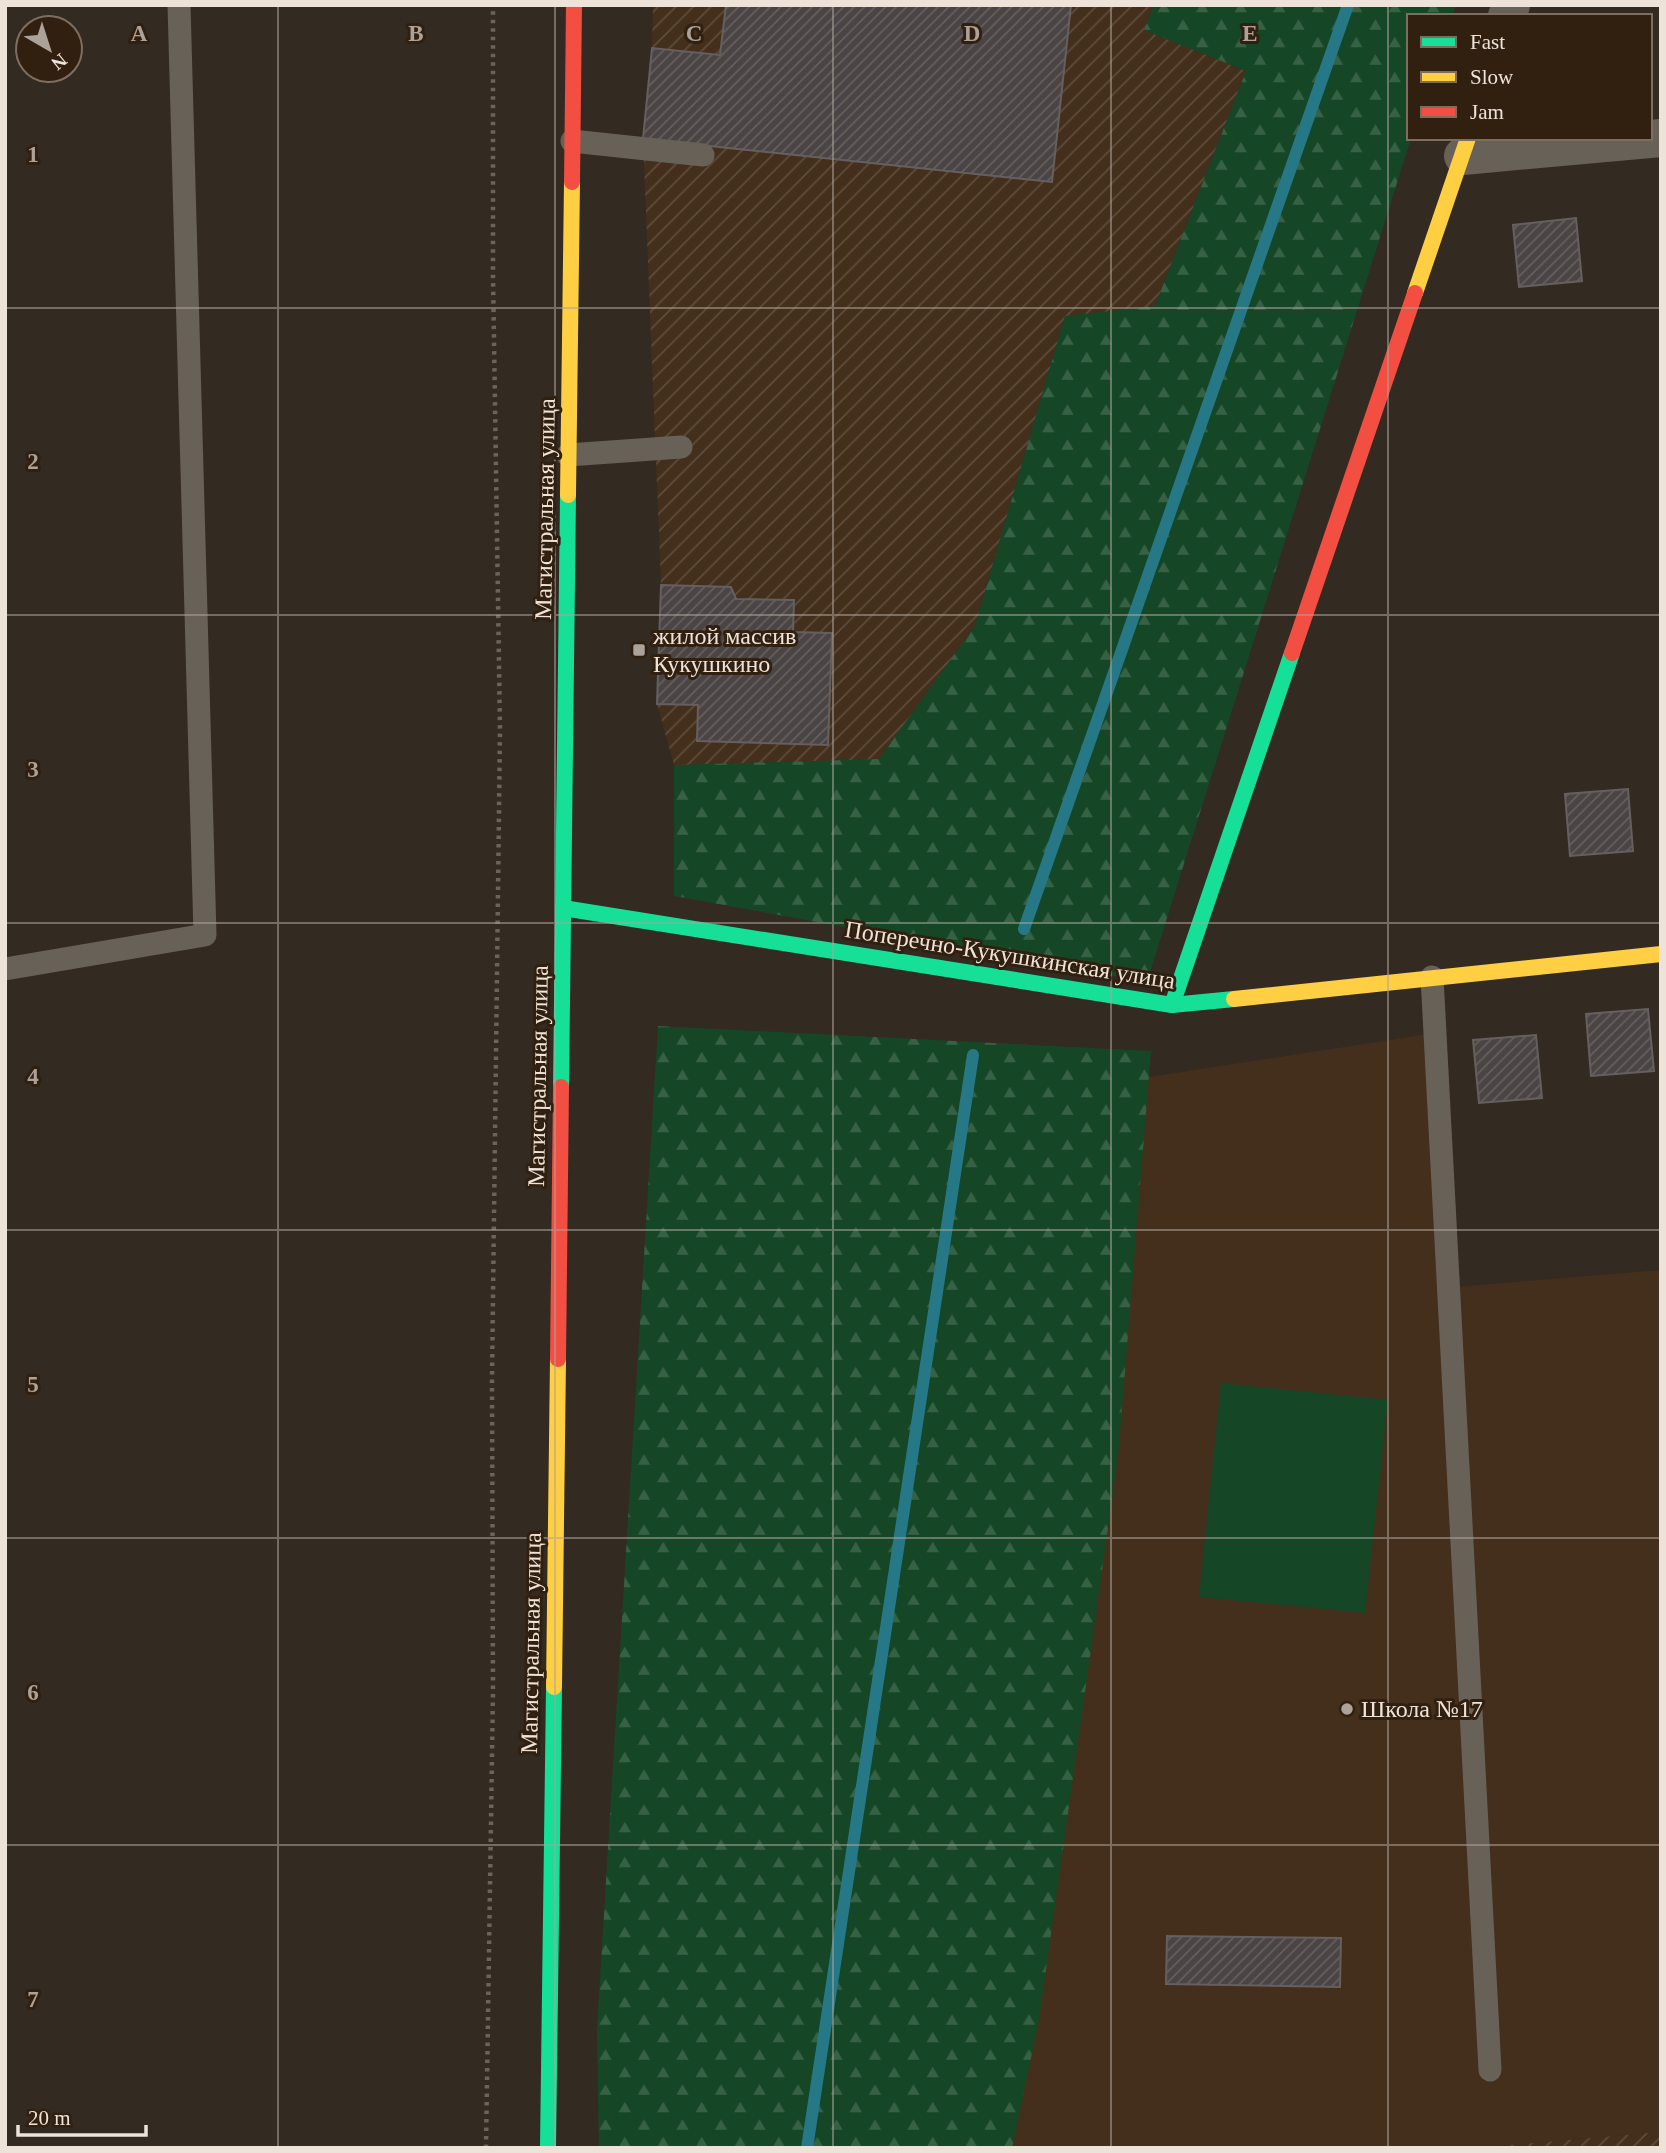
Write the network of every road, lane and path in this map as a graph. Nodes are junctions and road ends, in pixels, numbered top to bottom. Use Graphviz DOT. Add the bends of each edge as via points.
graph roads {
  1 [pos="179,5"];
  2 [pos="493,5"];
  3 [pos="574,5"];
  4 [pos="1617,140"];
  5 [pos="572,141"];
  6 [pos="1465,147"];
  7 [pos="703,156"];
  8 [pos="681,447"];
  9 [pos="568,456"];
  10 [pos="563,908"];
  11 [pos="1661,954"];
  12 [pos="5,969"];
  13 [pos="1432,977"];
  14 [pos="1172,1005"];
  15 [pos="1490,2070"];
  16 [pos="486,2148"];
  17 [pos="548,2148"];
  1 -- 12 [label="lane" via="205,935"];
  2 -- 16 [label="path" via="500,730"];
  3 -- 5 [label="main road, Магистральная улица"];
  4 -- 6 [label="street"];
  5 -- 7 [label="lane"];
  5 -- 9 [label="main road, Магистральная улица"];
  6 -- 14 [label="main road"];
  8 -- 9 [label="lane"];
  9 -- 10 [label="main road, Магистральная улица"];
  10 -- 14 [label="main road, Поперечно-Кукушкинская улица"];
  10 -- 17 [label="main road, Магистральная улица"];
  11 -- 13 [label="main road, Поперечно-Кукушкинская улица"];
  13 -- 14 [label="main road, Поперечно-Кукушкинская улица"];
  13 -- 15 [label="lane"];
}
